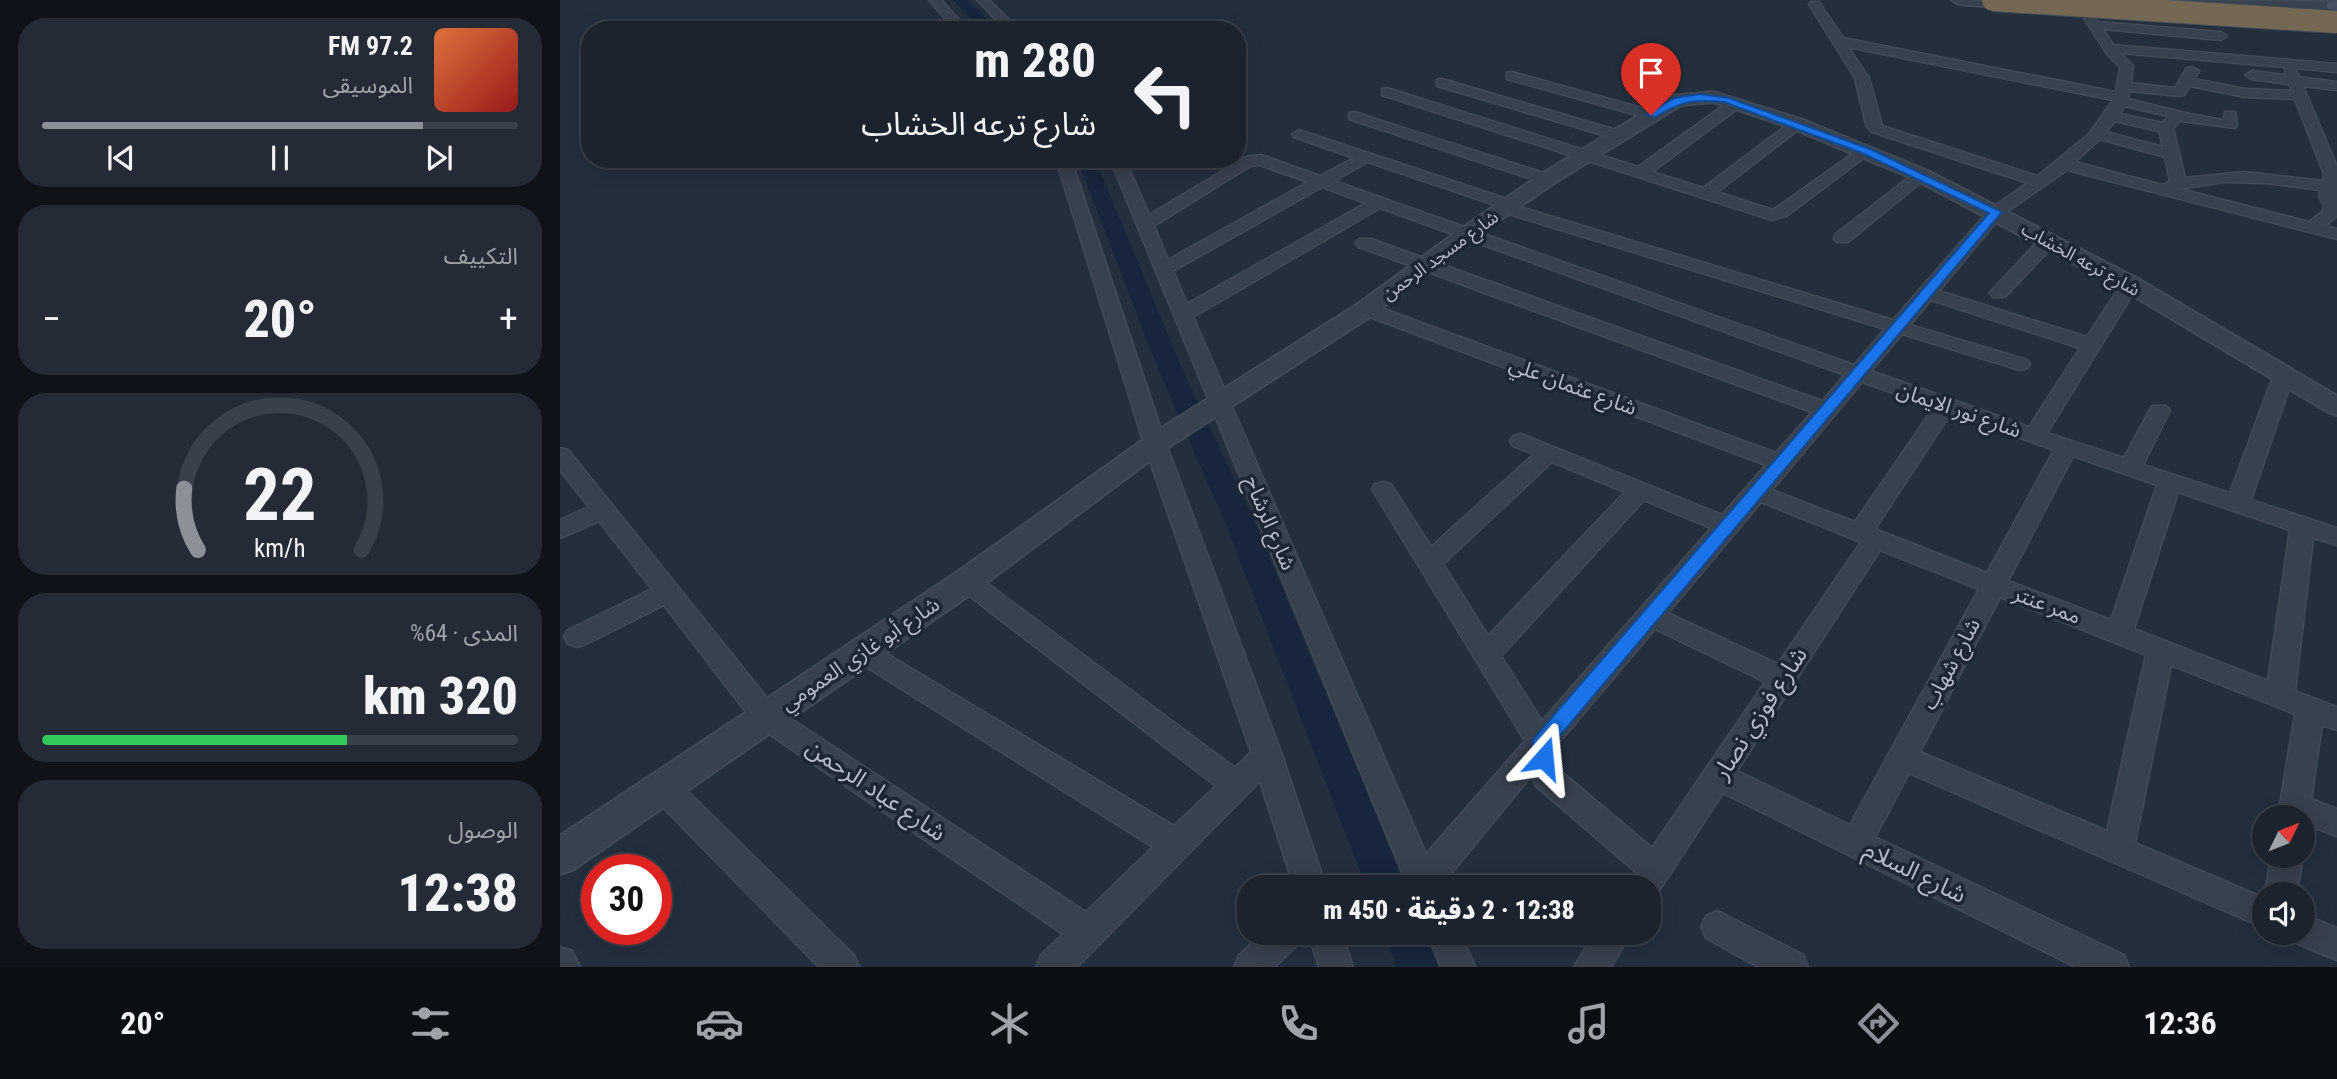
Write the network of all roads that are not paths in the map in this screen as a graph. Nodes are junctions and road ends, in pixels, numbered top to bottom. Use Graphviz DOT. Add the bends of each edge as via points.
graph roads {
  1 [pos="935,0"];
  2 [pos="984,0"];
  3 [pos="1959,0"];
  4 [pos="1993,0"];
  5 [pos="2122,0"];
  6 [pos="2155,0"];
  7 [pos="1815,4"];
  8 [pos="2297,6"];
  9 [pos="2333,14"];
  10 [pos="2091,20"];
  11 [pos="954,21"];
  12 [pos="1004,21"];
  13 [pos="2221,36"];
  14 [pos="1838,41"];
  15 [pos="2113,52"];
  16 [pos="2197,61"];
  17 [pos="2334,62"];
  18 [pos="2288,64"];
  19 [pos="1513,76"];
  20 [pos="2295,81"];
  21 [pos="1441,83"];
  22 [pos="2337,84"];
  23 [pos="2184,86"];
  24 [pos="1387,92"];
  25 [pos="2121,95"];
  26 [pos="2301,97"];
  27 [pos="1736,103"];
  28 [pos="1651,115"];
  29 [pos="1354,116"];
  30 [pos="2111,116"];
  31 [pos="2171,122"];
  32 [pos="1797,124"];
  33 [pos="1299,134"];
  34 [pos="2096,134"];
  35 [pos="1618,135"];
  36 [pos="1866,151"];
  37 [pos="2172,154"];
  38 [pos="1585,156"];
  39 [pos="1367,157"];
  40 [pos="1246,162"];
  41 [pos="2265,162"];
  42 [pos="2063,164"];
  43 [pos="1066,168"];
  44 [pos="1120,168"];
  45 [pos="1237,168"];
  46 [pos="1640,173"];
  47 [pos="1922,175"];
  48 [pos="1547,179"];
  49 [pos="2274,179"];
  50 [pos="2039,181"];
  51 [pos="1319,182"];
  52 [pos="2178,183"];
  53 [pos="2329,186"];
  54 [pos="2162,190"];
  55 [pos="1705,194"];
  56 [pos="1377,203"];
  57 [pos="1507,206"];
  58 [pos="1996,212"];
  59 [pos="1144,225"];
  60 [pos="2312,228"];
  61 [pos="2337,234"];
  62 [pos="1465,235"];
  63 [pos="1842,238"];
  64 [pos="2049,240"];
  65 [pos="1365,243"];
  66 [pos="1424,265"];
  67 [pos="1163,270"];
  68 [pos="2130,285"];
  69 [pos="1927,293"];
  70 [pos="1999,293"];
  71 [pos="1366,309"];
  72 [pos="1182,315"];
  73 [pos="1898,327"];
  74 [pos="2091,345"];
  75 [pos="2020,364"];
  76 [pos="1858,374"];
  77 [pos="2284,374"];
  78 [pos="1219,404"];
  79 [pos="1946,405"];
  80 [pos="2337,407"];
  81 [pos="1827,410"];
  82 [pos="2158,410"];
  83 [pos="2034,436"];
  84 [pos="1521,441"];
  85 [pos="1155,444"];
  86 [pos="2067,447"];
  87 [pos="1549,453"];
  88 [pos="560,455"];
  89 [pos="1781,463"];
  90 [pos="2130,468"];
  91 [pos="2170,481"];
  92 [pos="1383,489"];
  93 [pos="1640,490"];
  94 [pos="1756,492"];
  95 [pos="2238,504"];
  96 [pos="603,510"];
  97 [pos="2303,525"];
  98 [pos="1727,526"];
  99 [pos="560,530"];
  100 [pos="2336,533"];
  101 [pos="1867,536"];
  102 [pos="1429,563"];
  103 [pos="967,581"];
  104 [pos="1994,585"];
  105 [pos="668,592"];
  106 [pos="1650,615"];
  107 [pos="2119,634"];
  108 [pos="577,638"];
  109 [pos="2161,650"];
  110 [pos="863,652"];
  111 [pos="1486,655"];
  112 [pos="1783,678"];
  113 [pos="2280,696"];
  114 [pos="2323,714"];
  115 [pos="766,717"];
  116 [pos="1541,743"];
  117 [pos="1267,755"];
  118 [pos="1902,757"];
  119 [pos="1718,776"];
  120 [pos="1236,785"];
  121 [pos="663,787"];
  122 [pos="2295,805"];
  123 [pos="2315,817"];
  124 [pos="2337,823"];
  125 [pos="1856,843"];
  126 [pos="1176,844"];
  127 [pos="2118,850"];
  128 [pos="560,856"];
  129 [pos="1306,875"];
  130 [pos="1419,875"];
  131 [pos="1431,875"];
  132 [pos="1647,875"];
  133 [pos="1652,875"];
  134 [pos="2252,908"];
  135 [pos="1718,927"];
  136 [pos="1088,932"];
  137 [pos="2315,935"];
  138 [pos="2337,944"];
  139 [pos="1274,945"];
  140 [pos="1329,945"];
  141 [pos="1449,945"];
  142 [pos="1606,945"];
  143 [pos="842,967"];
  144 [pos="1053,967"];
  145 [pos="1251,967"];
  146 [pos="1336,967"];
  147 [pos="1458,967"];
  148 [pos="1591,967"];
  149 [pos="1791,967"];
  150 [pos="2112,967"];
  1 -- 11 [label="street"];
  2 -- 12 [label="street"];
  3 -- 9 [label="street"];
  4 -- 9 [label="highway, bridge"];
  5 -- 9 [label="highway"];
  6 -- 8 [label="street"];
  7 -- 14 [label="street"];
  8 -- 9 [label="street"];
  8 -- 9 [label="street"];
  10 -- 13 [label="street"];
  10 -- 15 [label="street"];
  14 -- 25 [label="street"];
  14 -- 50 [label="street" via="1862,78 1877,129"];
  15 -- 16 [label="street"];
  15 -- 25 [label="street" via="2127,66"];
  16 -- 18 [label="street"];
  16 -- 20 [label="street"];
  16 -- 23 [label="street"];
  17 -- 18 [label="street"];
  17 -- 22 [label="street"];
  18 -- 20 [label="street"];
  19 -- 28 [label="street"];
  20 -- 22 [label="street"];
  20 -- 26 [label="street"];
  21 -- 35 [label="street"];
  23 -- 25 [label="street"];
  23 -- 26 [label="street"];
  23 -- 31 [label="street" via="2234,109 2230,125"];
  24 -- 38 [label="street"];
  25 -- 30 [label="street"];
  25 -- 31 [label="street" via="2178,114"];
  26 -- 53 [label="street" via="2319,127 2332,174"];
  27 -- 28 [label="street, شارع مسجد الرحمن" via="1713,97 1688,98"];
  27 -- 32 [label="street, شارع ترعه الخشاب"];
  27 -- 46 [label="street"];
  28 -- 35 [label="street, شارع مسجد الرحمن"];
  29 -- 48 [label="street"];
  30 -- 31 [label="street"];
  30 -- 34 [label="street"];
  31 -- 37 [label="street"];
  32 -- 36 [label="street, شارع ترعه الخشاب"];
  32 -- 55 [label="street"];
  33 -- 39 [label="street"];
  34 -- 37 [label="street"];
  34 -- 42 [label="street"];
  35 -- 38 [label="street, شارع مسجد الرحمن"];
  36 -- 47 [label="street, شارع ترعه الخشاب"];
  36 -- 55 [label="street" via="1778,215"];
  37 -- 52 [label="street"];
  38 -- 46 [label="street"];
  38 -- 48 [label="street, شارع مسجد الرحمن"];
  39 -- 51 [label="street"];
  39 -- 57 [label="street"];
  40 -- 51 [label="street" via="1261,160"];
  41 -- 49 [label="street"];
  42 -- 50 [label="street"];
  42 -- 54 [label="street"];
  43 -- 85 [label="street"];
  44 -- 59 [label="street, شارع الرشاح"];
  45 -- 59 [label="street"];
  46 -- 55 [label="street"];
  47 -- 58 [label="street, شارع ترعه الخشاب"];
  47 -- 63 [label="street"];
  48 -- 57 [label="street, شارع مسجد الرحمن"];
  49 -- 52 [label="street"];
  49 -- 53 [label="street"];
  50 -- 58 [label="street"];
  51 -- 56 [label="street"];
  51 -- 67 [label="street"];
  52 -- 54 [label="street"];
  53 -- 60 [label="street" via="2330,214"];
  54 -- 60 [label="street"];
  56 -- 62 [label="street"];
  56 -- 72 [label="street"];
  57 -- 62 [label="street, شارع مسجد الرحمن"];
  57 -- 73 [label="street"];
  58 -- 64 [label="street, شارع ترعه الخشاب"];
  58 -- 69 [label="street"];
  59 -- 67 [label="street, شارع الرشاح"];
  60 -- 61 [label="street"];
  62 -- 66 [label="street, شارع مسجد الرحمن"];
  62 -- 76 [label="street, شارع نور الايمان"];
  64 -- 68 [label="street, شارع ترعه الخشاب"];
  64 -- 70 [label="street"];
  65 -- 66 [label="street"];
  66 -- 71 [label="street, شارع مسجد الرحمن"];
  66 -- 81 [label="street"];
  67 -- 72 [label="street, شارع الرشاح"];
  68 -- 74 [label="street"];
  68 -- 77 [label="street, شارع ترعه الخشاب"];
  69 -- 73 [label="street"];
  69 -- 74 [label="street"];
  71 -- 78 [label="street, شارع مسجد الرحمن"];
  71 -- 89 [label="street, شارع عثمان علي"];
  72 -- 78 [label="street, شارع الرشاح"];
  73 -- 75 [label="street"];
  73 -- 76 [label="street"];
  74 -- 83 [label="street"];
  76 -- 79 [label="street, شارع نور الايمان"];
  76 -- 81 [label="street"];
  77 -- 80 [label="street, شارع ترعه الخشاب"];
  77 -- 95 [label="street"];
  78 -- 85 [label="street, شارع مسجد الرحمن"];
  78 -- 130 [label="street, شارع الرشاح"];
  79 -- 83 [label="street, شارع نور الايمان"];
  79 -- 101 [label="street"];
  81 -- 89 [label="street"];
  82 -- 90 [label="street"];
  83 -- 86 [label="street, شارع نور الايمان"];
  84 -- 87 [label="street"];
  85 -- 103 [label="street, شارع أبو غازي العمومي"];
  85 -- 117 [label="street"];
  86 -- 90 [label="street, شارع نور الايمان"];
  86 -- 104 [label="street, شارع شهاب"];
  87 -- 93 [label="street"];
  87 -- 102 [label="street"];
  88 -- 96 [label="street, شارع عباد الرحمن"];
  89 -- 94 [label="street"];
  90 -- 91 [label="street, شارع نور الايمان"];
  91 -- 95 [label="street, شارع نور الايمان"];
  91 -- 107 [label="street"];
  92 -- 102 [label="street"];
  93 -- 98 [label="street"];
  93 -- 111 [label="street"];
  94 -- 98 [label="street"];
  94 -- 101 [label="street, ممر عنتر"];
  95 -- 97 [label="street, شارع نور الايمان"];
  96 -- 99 [label="street"];
  96 -- 105 [label="street, شارع عباد الرحمن"];
  97 -- 100 [label="street, شارع نور الايمان"];
  97 -- 113 [label="street"];
  98 -- 106 [label="street"];
  101 -- 104 [label="street, ممر عنتر"];
  101 -- 112 [label="street, شارع فوزي نصار"];
  102 -- 111 [label="street"];
  103 -- 110 [label="street, شارع أبو غازي العمومي"];
  103 -- 120 [label="street"];
  104 -- 107 [label="street, ممر عنتر"];
  104 -- 118 [label="street, شارع شهاب"];
  105 -- 108 [label="street"];
  105 -- 115 [label="street, شارع عباد الرحمن"];
  106 -- 112 [label="street"];
  106 -- 116 [label="street"];
  107 -- 109 [label="street, ممر عنتر"];
  109 -- 113 [label="street, ممر عنتر"];
  109 -- 127 [label="street"];
  110 -- 115 [label="street, شارع أبو غازي العمومي"];
  110 -- 126 [label="street"];
  111 -- 116 [label="street"];
  112 -- 119 [label="street, شارع فوزي نصار"];
  113 -- 114 [label="street, ممر عنتر"];
  114 -- 122 [label="street"];
  115 -- 121 [label="street, شارع أبو غازي العمومي"];
  115 -- 136 [label="street, شارع عباد الرحمن"];
  116 -- 131 [label="street"];
  116 -- 132 [label="street" via="1541,766 1551,782"];
  117 -- 120 [label="street"];
  117 -- 129 [label="street"];
  118 -- 125 [label="street, شارع شهاب"];
  118 -- 127 [label="street"];
  119 -- 125 [label="street, شارع السلام"];
  119 -- 133 [label="street, شارع فوزي نصار"];
  120 -- 126 [label="street"];
  121 -- 128 [label="street, شارع أبو غازي العمومي"];
  121 -- 143 [label="street"];
  123 -- 124 [label="street"];
  125 -- 150 [label="street, شارع السلام"];
  126 -- 136 [label="street"];
  127 -- 134 [label="street"];
  135 -- 149 [label="street"];
  136 -- 144 [label="street"];
  137 -- 138 [label="street"];
  139 -- 145 [label="street"];
  140 -- 146 [label="street"];
  141 -- 147 [label="street"];
  142 -- 148 [label="street"];
}
